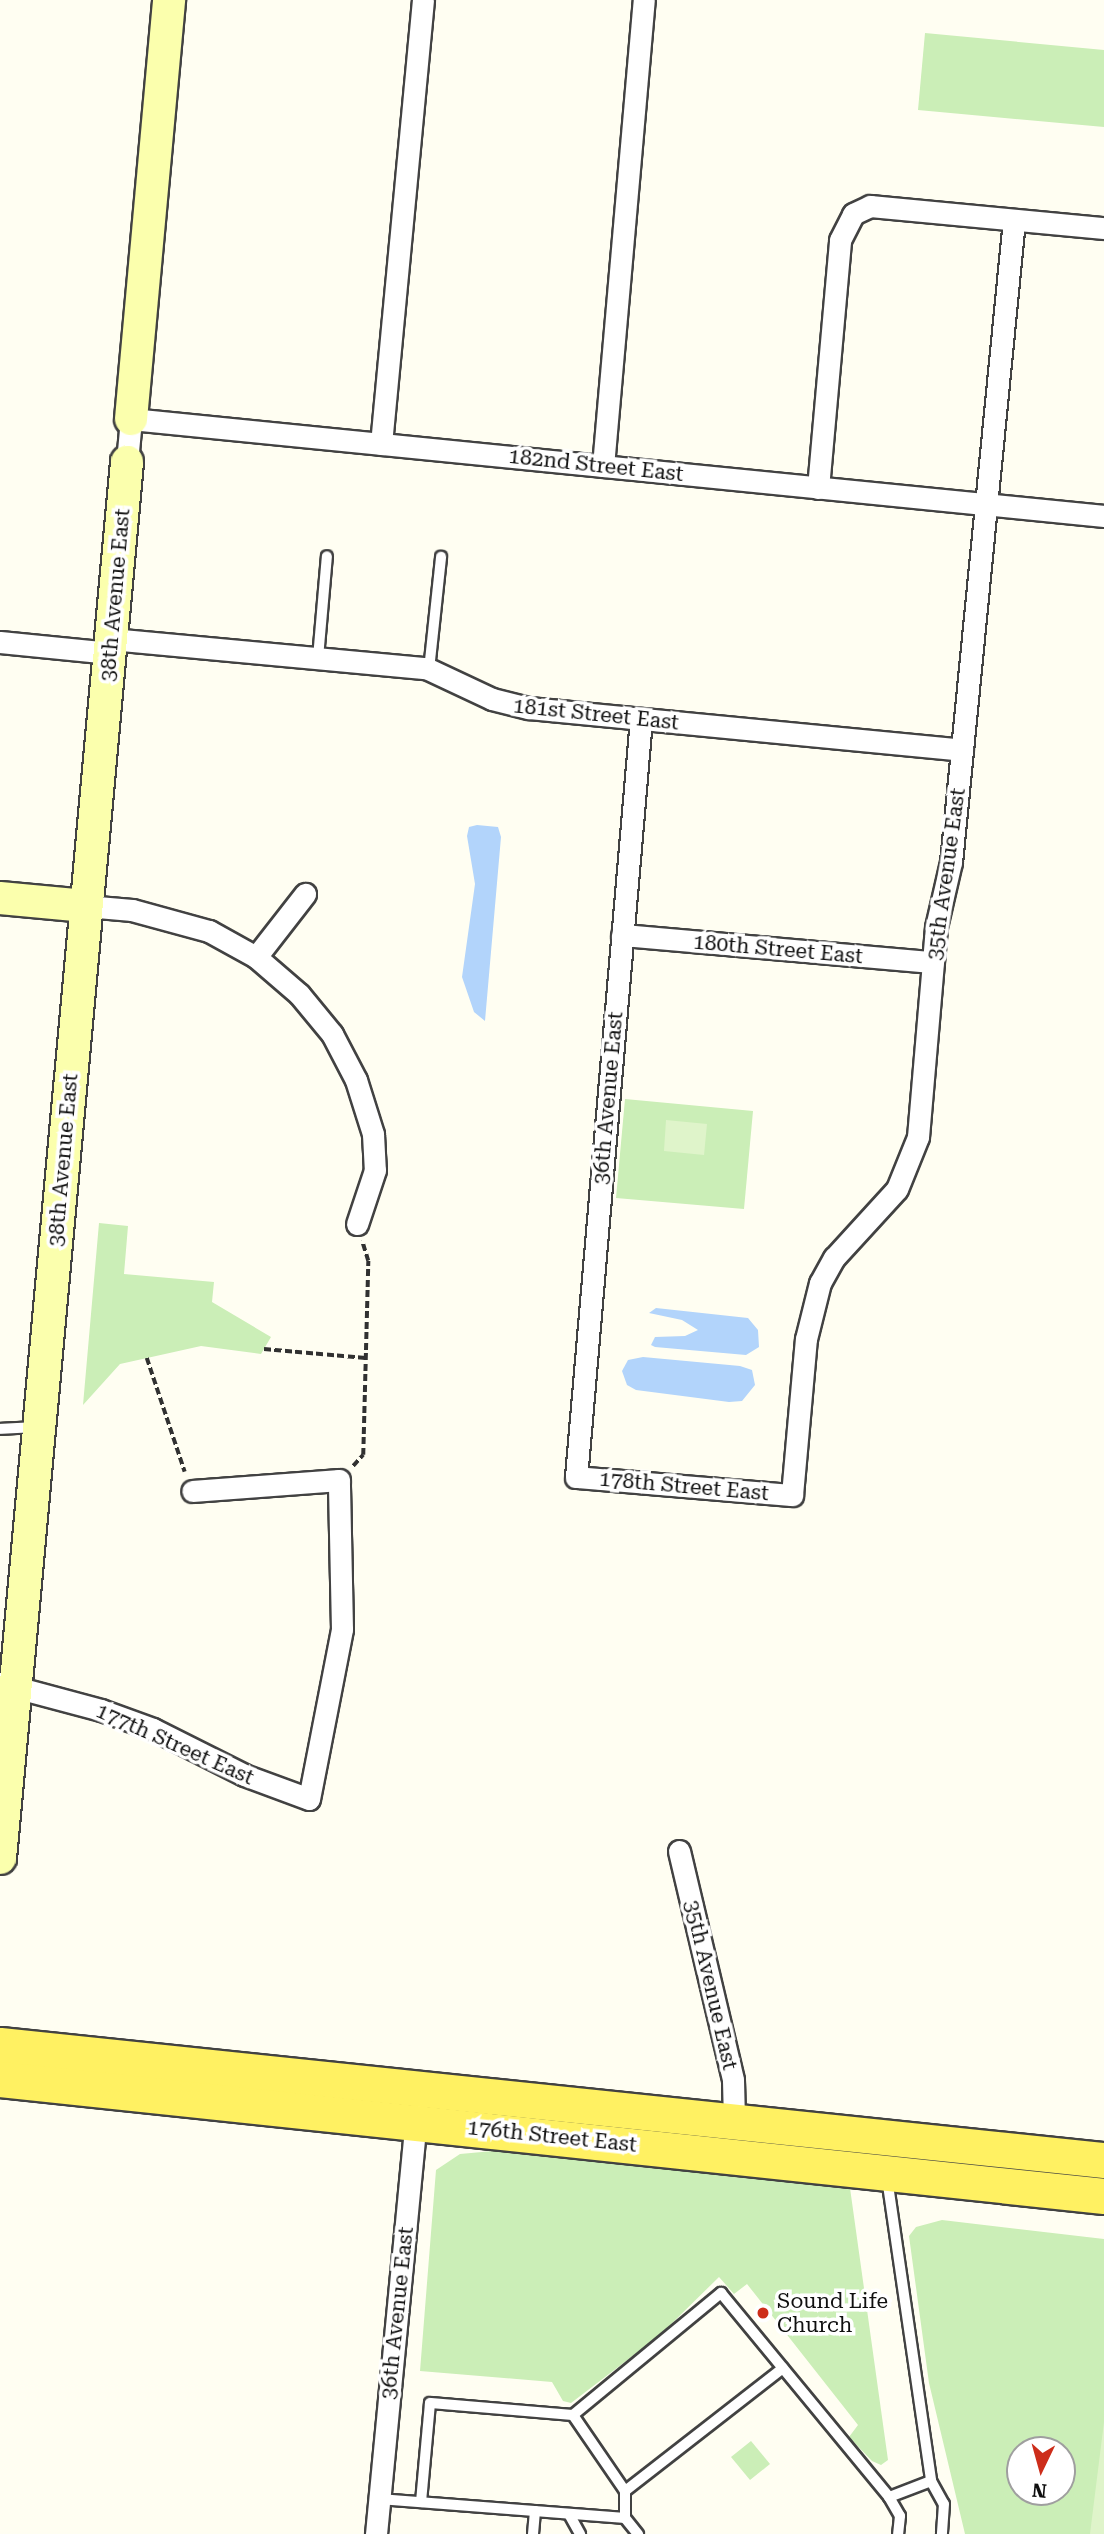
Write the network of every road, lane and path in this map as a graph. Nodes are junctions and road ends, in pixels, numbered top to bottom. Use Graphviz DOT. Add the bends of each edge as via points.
graph roads {
  1 [pos="169,0"];
  2 [pos="423,0"];
  3 [pos="644,0"];
  4 [pos="1014,220"];
  5 [pos="1104,228"];
  6 [pos="131,419"];
  7 [pos="382,444"];
  8 [pos="127,462"];
  9 [pos="603,466"];
  10 [pos="818,488"];
  11 [pos="987,505"];
  12 [pos="1104,516"];
  13 [pos="327,556"];
  14 [pos="441,557"];
  15 [pos="0,642"];
  16 [pos="110,646"];
  17 [pos="318,658"];
  18 [pos="429,670"];
  19 [pos="641,719"];
  20 [pos="962,750"];
  21 [pos="305,894"];
  22 [pos="0,898"];
  23 [pos="86,906"];
  24 [pos="622,935"];
  25 [pos="256,957"];
  26 [pos="933,962"];
  27 [pos="357,1224"];
  28 [pos="264,1349"];
  29 [pos="147,1358"];
  30 [pos="366,1358"];
  31 [pos="39,1427"];
  32 [pos="0,1429"];
  33 [pos="576,1477"];
  34 [pos="339,1480"];
  35 [pos="192,1491"];
  36 [pos="792,1495"];
  37 [pos="8,1684"];
  38 [pos="679,1851"];
  39 [pos="0,1858"];
  40 [pos="0,2045"];
  41 [pos="0,2079"];
  42 [pos="417,2107"];
  43 [pos="734,2120"];
  44 [pos="1104,2160"];
  45 [pos="887,2172"];
  46 [pos="1104,2196"];
  47 [pos="783,2368"];
  48 [pos="573,2415"];
  49 [pos="931,2481"];
  50 [pos="625,2491"];
  51 [pos="889,2497"];
  52 [pos="379,2498"];
  53 [pos="421,2502"];
  54 [pos="535,2511"];
  55 [pos="569,2514"];
  56 [pos="625,2518"];
  57 [pos="376,2534"];
  58 [pos="533,2534"];
  59 [pos="580,2534"];
  60 [pos="638,2534"];
  61 [pos="898,2534"];
  62 [pos="942,2534"];
  1 -- 6 [label="street"];
  2 -- 7 [label="street"];
  3 -- 9 [label="street"];
  4 -- 5 [label="street"];
  4 -- 10 [label="street" via="870,206 853,214 840,240"];
  4 -- 11 [label="street, 35th Avenue East"];
  6 -- 7 [label="street, 182nd Street East"];
  6 -- 8 [label="street"];
  7 -- 9 [label="street, 182nd Street East"];
  8 -- 16 [label="street, 38th Avenue East"];
  9 -- 10 [label="street, 182nd Street East"];
  10 -- 11 [label="street, 182nd Street East"];
  11 -- 12 [label="street, 182nd Street East"];
  11 -- 20 [label="street, 35th Avenue East"];
  13 -- 17 [label="lane"];
  14 -- 18 [label="lane"];
  15 -- 16 [label="street, 181st Street East"];
  16 -- 17 [label="street, 181st Street East"];
  16 -- 23 [label="street, 38th Avenue East"];
  17 -- 18 [label="street, 181st Street East"];
  18 -- 19 [label="street, 181st Street East" via="508,706"];
  19 -- 20 [label="street, 181st Street East"];
  19 -- 24 [label="street, 36th Avenue East"];
  20 -- 26 [label="street, 35th Avenue East" via="951,862"];
  21 -- 25 [label="street"];
  22 -- 23 [label="street"];
  23 -- 25 [label="street" via="180,921"];
  23 -- 31 [label="street, 38th Avenue East"];
  24 -- 26 [label="street, 180th Street East"];
  24 -- 33 [label="street, 36th Avenue East"];
  25 -- 27 [label="street" via="284,979 332,1034 364,1101 373,1135 375,1170"];
  26 -- 36 [label="street, 35th Avenue East" via="918,1138 897,1189 834,1258 820,1283 806,1339"];
  27 -- 30 [label="path" via="368,1261"];
  28 -- 30 [label="path"];
  29 -- 35 [label="path"];
  30 -- 34 [label="path" via="363,1455"];
  31 -- 32 [label="lane"];
  31 -- 37 [label="street, 38th Avenue East"];
  33 -- 36 [label="street, 178th Street East"];
  34 -- 35 [label="street"];
  34 -- 37 [label="street, 177th Street East" via="343,1589 339,1657 309,1799 244,1775 140,1724"];
  37 -- 39 [label="street, 38th Avenue East"];
  38 -- 43 [label="street, 35th Avenue East" via="733,2080"];
  40 -- 42 [label="main road, 176th Street East"];
  41 -- 42 [label="main road, 176th Street East"];
  42 -- 43 [label="main road, 176th Street East"];
  42 -- 45 [label="main road, 176th Street East"];
  42 -- 52 [label="street, 36th Avenue East"];
  43 -- 44 [label="main road, 176th Street East"];
  45 -- 46 [label="main road, 176th Street East"];
  45 -- 49 [label="lane"];
  47 -- 48 [label="lane" via="721,2293"];
  47 -- 50 [label="lane"];
  47 -- 51 [label="lane"];
  48 -- 50 [label="lane"];
  48 -- 53 [label="lane" via="430,2403"];
  49 -- 51 [label="lane"];
  49 -- 62 [label="lane" via="944,2504"];
  50 -- 56 [label="lane"];
  51 -- 61 [label="lane" via="900,2516"];
  52 -- 53 [label="lane"];
  52 -- 57 [label="street, 36th Avenue East"];
  53 -- 54 [label="lane"];
  54 -- 55 [label="lane"];
  54 -- 58 [label="lane"];
  55 -- 56 [label="lane"];
  55 -- 59 [label="lane"];
  56 -- 60 [label="lane"];
}
